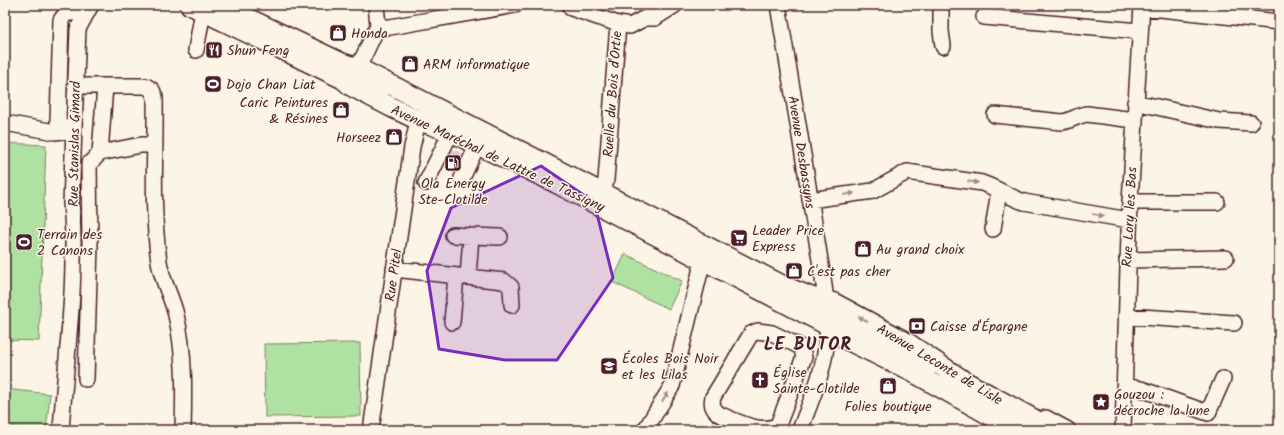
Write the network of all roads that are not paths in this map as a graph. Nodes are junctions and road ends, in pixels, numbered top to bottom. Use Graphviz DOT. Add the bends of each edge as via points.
graph roads {
  1 [pos="376,5"];
  2 [pos="515,5"];
  3 [pos="571,5"];
  4 [pos="674,5"];
  5 [pos="778,5"];
  6 [pos="941,5"];
  7 [pos="1142,6"];
  8 [pos="205,7"];
  9 [pos="87,11"];
  10 [pos="643,11"];
  11 [pos="984,17"];
  12 [pos="1279,22"];
  13 [pos="618,24"];
  14 [pos="378,26"];
  15 [pos="1139,31"];
  16 [pos="943,46"];
  17 [pos="196,50"];
  18 [pos="358,68"];
  19 [pos="75,86"];
  20 [pos="105,86"];
  21 [pos="1135,102"];
  22 [pos="995,114"];
  23 [pos="1134,120"];
  24 [pos="420,121"];
  25 [pos="5,123"];
  26 [pos="1251,123"];
  27 [pos="68,130"];
  28 [pos="451,132"];
  29 [pos="155,145"];
  30 [pos="477,146"];
  31 [pos="100,152"];
  32 [pos="456,162"];
  33 [pos="426,183"];
  34 [pos="999,191"];
  35 [pos="603,192"];
  36 [pos="810,200"];
  37 [pos="1130,202"];
  38 [pos="1218,202"];
  39 [pos="1129,220"];
  40 [pos="993,229"];
  41 [pos="453,236"];
  42 [pos="471,236"];
  43 [pos="500,237"];
  44 [pos="1226,258"];
  45 [pos="704,260"];
  46 [pos="1127,260"];
  47 [pos="394,269"];
  48 [pos="462,276"];
  49 [pos="512,305"];
  50 [pos="826,313"];
  51 [pos="1126,316"];
  52 [pos="452,322"];
  53 [pos="1234,323"];
  54 [pos="845,339"];
  55 [pos="824,358"];
  56 [pos="799,370"];
  57 [pos="916,374"];
  58 [pos="819,377"];
  59 [pos="1223,378"];
  60 [pos="86,379"];
  61 [pos="967,383"];
  62 [pos="1125,386"];
  63 [pos="61,430"];
  64 [pos="184,430"];
  65 [pos="371,430"];
  66 [pos="645,430"];
  67 [pos="800,430"];
  68 [pos="999,430"];
  69 [pos="1016,430"];
  70 [pos="1038,430"];
  71 [pos="1054,430"];
  72 [pos="1068,430"];
  73 [pos="1122,430"];
  1 -- 14 [label="street"];
  2 -- 14 [label="street" via="390,27"];
  3 -- 13 [label="street, Ruelle du Bois d'Ortie" via="572,8"];
  4 -- 10 [label="street" via="655,18"];
  5 -- 36 [label="street, Avenue Desbassyns"];
  6 -- 16 [label="street"];
  7 -- 12 [label="street"];
  7 -- 15 [label="street, Rue Lory les Bas"];
  8 -- 17 [label="street"];
  8 -- 18 [label="main road, Avenue Maréchal de Lattre de Tassigny"];
  8 -- 24 [label="main road, Avenue Maréchal de Lattre de Tassigny" via="344,79 376,100"];
  8 -- 50 [label="street, Avenue Maréchal de Lattre de Tassigny" via="509,151"];
  9 -- 19 [label="street, Rue Stanislas Gimard" via="78,29"];
  9 -- 27 [label="street" via="66,13 61,20 58,121"];
  10 -- 13 [label="street" via="630,26"];
  11 -- 15 [label="street"];
  13 -- 35 [label="street, Ruelle du Bois d'Ortie"];
  14 -- 18 [label="street"];
  15 -- 21 [label="street, Rue Lory les Bas"];
  18 -- 35 [label="main road, Avenue Maréchal de Lattre de Tassigny"];
  19 -- 20 [label="street"];
  19 -- 27 [label="street, Rue Stanislas Gimard"];
  20 -- 29 [label="street" via="146,86 152,90 155,97"];
  20 -- 31 [label="street"];
  21 -- 23 [label="street, Rue Lory les Bas"];
  21 -- 26 [label="street" via="1219,121"];
  22 -- 23 [label="street" via="1062,122 1068,122 1081,114"];
  23 -- 37 [label="street, Rue Lory les Bas"];
  24 -- 28 [label="main road, Avenue Maréchal de Lattre de Tassigny"];
  24 -- 47 [label="street, Rue Pitel" via="412,147"];
  25 -- 27 [label="street" via="55,132"];
  27 -- 63 [label="street, Rue Stanislas Gimard" via="70,332"];
  28 -- 30 [label="main road, Avenue Maréchal de Lattre de Tassigny"];
  28 -- 32 [label="street"];
  29 -- 31 [label="street"];
  29 -- 64 [label="street" via="157,249 176,315 183,352"];
  30 -- 32 [label="street"];
  30 -- 45 [label="main road, Avenue Maréchal de Lattre de Tassigny" via="556,183"];
  31 -- 60 [label="street" via="92,160 89,172 90,246"];
  32 -- 33 [label="street"];
  36 -- 34 [label="street, one-way" via="873,190 907,172 982,183"];
  34 -- 39 [label="street, one-way" via="1024,202"];
  34 -- 40 [label="street"];
  35 -- 50 [label="main road, Avenue Maréchal de Lattre de Tassigny" via="784,286 811,297"];
  36 -- 50 [label="street, Avenue Desbassyns"];
  37 -- 38 [label="street"];
  37 -- 39 [label="street, Rue Lory les Bas"];
  39 -- 46 [label="street, Rue Lory les Bas"];
  41 -- 42 [label="street"];
  42 -- 43 [label="street"];
  42 -- 48 [label="street"];
  44 -- 46 [label="street"];
  45 -- 50 [label="main road, Avenue Maréchal de Lattre de Tassigny"];
  66 -- 45 [label="street, one-way" via="672,386"];
  46 -- 51 [label="street, Rue Lory les Bas"];
  47 -- 48 [label="street"];
  47 -- 65 [label="street, Rue Pitel"];
  48 -- 49 [label="street" via="508,282 511,287"];
  48 -- 52 [label="street"];
  50 -- 54 [label="main road, Avenue Leconte de Lisle"];
  50 -- 55 [label="street, Avenue Desbassyns"];
  61 -- 50 [label="main road, Avenue Leconte de Lisle, one-way" via="906,342 834,302"];
  50 -- 70 [label="street, Avenue Leconte de Lisle"];
  51 -- 53 [label="street"];
  51 -- 62 [label="street, Rue Lory les Bas"];
  54 -- 55 [label="street"];
  54 -- 57 [label="main road, Avenue Leconte de Lisle"];
  55 -- 58 [label="street, Avenue Desbassyns"];
  56 -- 56 [label="street" via="778,425 774,428 753,428 719,414 713,407 713,397 751,334 758,331 772,333 801,347 804,357"];
  56 -- 58 [label="street"];
  57 -- 68 [label="street, Avenue Leconte de Lisle" via="921,387"];
  57 -- 69 [label="main road, Avenue Leconte de Lisle"];
  58 -- 67 [label="street, Avenue Desbassyns"];
  59 -- 62 [label="street" via="1208,414 1141,389"];
  61 -- 71 [label="main road, Avenue Leconte de Lisle"];
  61 -- 72 [label="street" via="978,380"];
  62 -- 73 [label="street, Rue Lory les Bas"];
}
